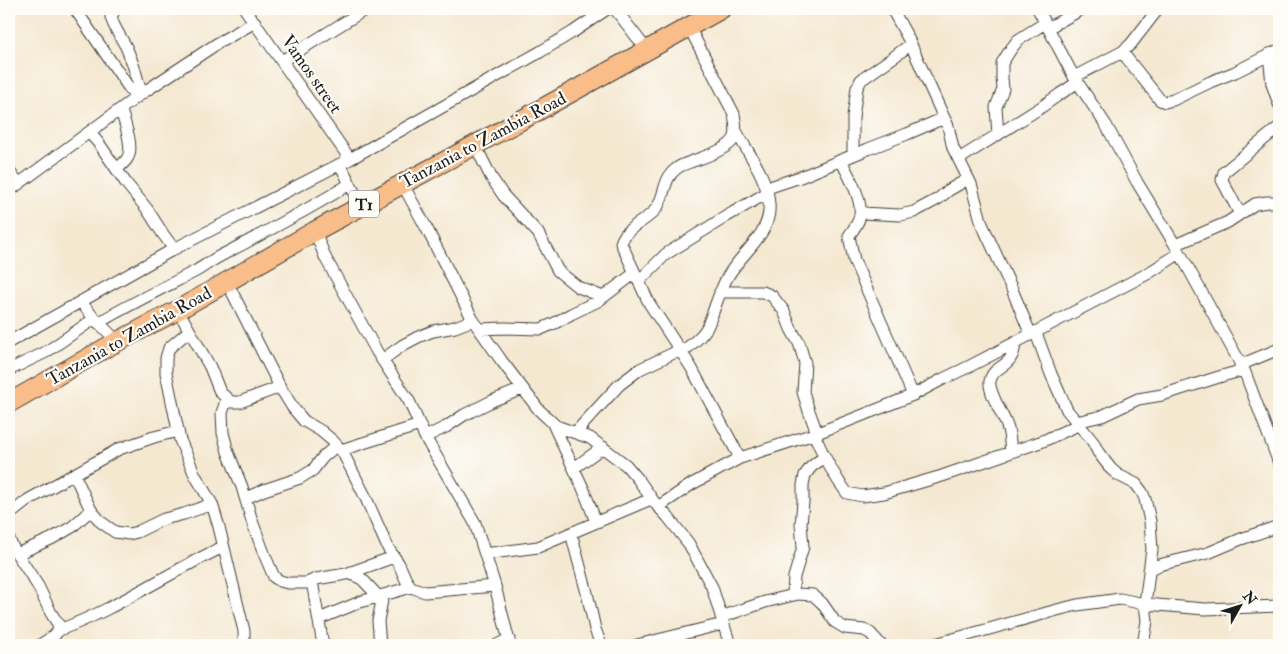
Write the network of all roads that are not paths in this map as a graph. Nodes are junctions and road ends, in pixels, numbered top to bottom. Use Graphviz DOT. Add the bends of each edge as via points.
graph roads {
  1 [pos="75,9"];
  2 [pos="115,9"];
  3 [pos="245,9"];
  4 [pos="366,9"];
  5 [pos="607,9"];
  6 [pos="616,9"];
  7 [pos="721,9"];
  8 [pos="892,9"];
  9 [pos="1038,9"];
  10 [pos="1082,9"];
  11 [pos="1155,13"];
  12 [pos="255,22"];
  13 [pos="1047,26"];
  14 [pos="689,27"];
  15 [pos="911,44"];
  16 [pos="647,50"];
  17 [pos="1122,52"];
  18 [pos="1274,52"];
  19 [pos="282,61"];
  20 [pos="1076,80"];
  21 [pos="138,96"];
  22 [pos="1279,104"];
  23 [pos="121,110"];
  24 [pos="944,118"];
  25 [pos="1279,127"];
  26 [pos="736,131"];
  27 [pos="88,132"];
  28 [pos="998,134"];
  29 [pos="475,145"];
  30 [pos="853,155"];
  31 [pos="959,159"];
  32 [pos="841,160"];
  33 [pos="345,162"];
  34 [pos="117,169"];
  35 [pos="9,171"];
  36 [pos="968,179"];
  37 [pos="350,184"];
  38 [pos="402,184"];
  39 [pos="13,187"];
  40 [pos="767,190"];
  41 [pos="1279,202"];
  42 [pos="361,206"];
  43 [pos="861,212"];
  44 [pos="1240,214"];
  45 [pos="315,231"];
  46 [pos="174,249"];
  47 [pos="1178,249"];
  48 [pos="637,277"];
  49 [pos="227,282"];
  50 [pos="720,292"];
  51 [pos="603,297"];
  52 [pos="81,302"];
  53 [pos="178,310"];
  54 [pos="96,321"];
  55 [pos="477,325"];
  56 [pos="189,331"];
  57 [pos="1033,334"];
  58 [pos="9,342"];
  59 [pos="118,342"];
  60 [pos="1015,343"];
  61 [pos="1279,349"];
  62 [pos="681,351"];
  63 [pos="382,360"];
  64 [pos="1242,368"];
  65 [pos="9,370"];
  66 [pos="280,387"];
  67 [pos="522,389"];
  68 [pos="913,395"];
  69 [pos="227,398"];
  70 [pos="9,402"];
  71 [pos="554,424"];
  72 [pos="1077,424"];
  73 [pos="420,425"];
  74 [pos="178,431"];
  75 [pos="575,433"];
  76 [pos="816,433"];
  77 [pos="425,437"];
  78 [pos="603,447"];
  79 [pos="339,448"];
  80 [pos="1011,452"];
  81 [pos="824,457"];
  82 [pos="740,458"];
  83 [pos="1279,463"];
  84 [pos="574,468"];
  85 [pos="74,474"];
  86 [pos="246,498"];
  87 [pos="655,503"];
  88 [pos="212,504"];
  89 [pos="91,510"];
  90 [pos="9,515"];
  91 [pos="596,522"];
  92 [pos="1279,526"];
  93 [pos="571,534"];
  94 [pos="11,546"];
  95 [pos="223,547"];
  96 [pos="485,554"];
  97 [pos="394,557"];
  98 [pos="1149,570"];
  99 [pos="349,572"];
  100 [pos="312,581"];
  101 [pos="494,586"];
  102 [pos="412,587"];
  103 [pos="793,595"];
  104 [pos="381,596"];
  105 [pos="1145,604"];
  106 [pos="1279,606"];
  107 [pos="319,619"];
  108 [pos="722,621"];
  109 [pos="59,630"];
  110 [pos="873,641"];
  111 [pos="510,642"];
  112 [pos="40,645"];
  113 [pos="244,645"];
  114 [pos="323,645"];
  115 [pos="380,645"];
  116 [pos="497,645"];
  117 [pos="601,645"];
  118 [pos="638,645"];
  119 [pos="730,645"];
  120 [pos="881,645"];
  121 [pos="932,645"];
  122 [pos="1143,645"];
  1 -- 21 [label="street"];
  2 -- 21 [label="street" via="111,17 137,76"];
  3 -- 12 [label="street, Vamos street"];
  4 -- 19 [label="street"];
  5 -- 33 [label="street" via="540,52"];
  6 -- 16 [label="street"];
  7 -- 14 [label="highway, Tanzania to Zambia Road / T1"];
  8 -- 15 [label="street"];
  9 -- 13 [label="street"];
  10 -- 13 [label="street"];
  11 -- 17 [label="street"];
  12 -- 19 [label="street, Vamos street"];
  12 -- 21 [label="street"];
  13 -- 20 [label="street"];
  13 -- 28 [label="street" via="1018,40 1002,63 1003,90 996,107"];
  14 -- 16 [label="highway, Tanzania to Zambia Road / T1"];
  14 -- 26 [label="street" via="734,114"];
  15 -- 24 [label="street"];
  15 -- 30 [label="street" via="861,80 853,117"];
  16 -- 29 [label="highway, Tanzania to Zambia Road / T1"];
  17 -- 18 [label="street" via="1165,102"];
  17 -- 20 [label="street"];
  18 -- 22 [label="street" via="1272,84"];
  19 -- 33 [label="street, Vamos street"];
  20 -- 28 [label="street" via="1040,108"];
  20 -- 47 [label="street"];
  21 -- 23 [label="street"];
  23 -- 27 [label="street"];
  23 -- 34 [label="street" via="130,146 129,156"];
  24 -- 30 [label="street"];
  24 -- 31 [label="street"];
  25 -- 44 [label="street" via="1224,172 1222,180"];
  26 -- 40 [label="street"];
  26 -- 48 [label="street" via="731,143 723,148 676,168 657,208 623,236 621,243"];
  27 -- 34 [label="street"];
  27 -- 39 [label="street"];
  28 -- 31 [label="street"];
  29 -- 38 [label="highway, Tanzania to Zambia Road / T1"];
  29 -- 51 [label="street" via="491,177 538,233 558,271 578,287"];
  30 -- 32 [label="street"];
  31 -- 36 [label="street"];
  32 -- 40 [label="street"];
  32 -- 43 [label="street" via="854,186"];
  33 -- 37 [label="street, Vamos street"];
  33 -- 46 [label="street"];
  34 -- 46 [label="street"];
  35 -- 39 [label="street"];
  36 -- 43 [label="street" via="914,212 900,215"];
  36 -- 57 [label="street" via="982,224"];
  37 -- 42 [label="street, Vamos street"];
  37 -- 54 [label="street" via="198,270"];
  38 -- 42 [label="highway, Tanzania to Zambia Road / T1"];
  38 -- 55 [label="street"];
  40 -- 48 [label="street" via="666,254"];
  40 -- 50 [label="street" via="770,205 761,235 738,261"];
  41 -- 44 [label="street" via="1254,204"];
  42 -- 45 [label="highway, Tanzania to Zambia Road / T1"];
  43 -- 68 [label="street" via="849,236 854,260"];
  44 -- 47 [label="street"];
  45 -- 49 [label="highway, Tanzania to Zambia Road / T1"];
  45 -- 63 [label="street" via="325,258"];
  46 -- 52 [label="street"];
  47 -- 57 [label="street" via="1147,274"];
  47 -- 64 [label="street"];
  48 -- 51 [label="street"];
  48 -- 62 [label="street" via="649,303"];
  49 -- 53 [label="highway, Tanzania to Zambia Road / T1"];
  49 -- 66 [label="street"];
  50 -- 62 [label="street" via="707,328"];
  50 -- 76 [label="street" via="763,292 772,296 784,311 805,364 803,392"];
  51 -- 55 [label="street" via="541,329"];
  52 -- 54 [label="street"];
  52 -- 58 [label="street"];
  53 -- 56 [label="street"];
  53 -- 59 [label="highway, Tanzania to Zambia Road / T1"];
  54 -- 59 [label="street"];
  54 -- 65 [label="street"];
  55 -- 63 [label="street" via="433,332 403,345"];
  55 -- 67 [label="street"];
  56 -- 69 [label="street" via="220,392"];
  56 -- 74 [label="street" via="169,348 166,358"];
  57 -- 60 [label="street"];
  57 -- 72 [label="street" via="1067,410"];
  59 -- 70 [label="highway, Tanzania to Zambia Road / T1"];
  60 -- 68 [label="street"];
  60 -- 80 [label="street" via="1013,356 994,372 990,386 1008,430"];
  61 -- 64 [label="street"];
  62 -- 75 [label="street" via="640,369 619,385"];
  62 -- 82 [label="street"];
  63 -- 73 [label="street" via="409,401"];
  64 -- 72 [label="street" via="1138,400"];
  64 -- 83 [label="street"];
  66 -- 69 [label="street" via="240,402 231,402"];
  66 -- 79 [label="street" via="304,421"];
  67 -- 71 [label="street"];
  67 -- 77 [label="street" via="492,401"];
  68 -- 76 [label="street"];
  69 -- 86 [label="street" via="222,413 223,433"];
  71 -- 75 [label="street"];
  71 -- 84 [label="street"];
  72 -- 80 [label="street"];
  72 -- 98 [label="street" via="1110,469 1136,484 1142,492 1150,521 1152,550"];
  73 -- 77 [label="street"];
  73 -- 79 [label="street"];
  74 -- 85 [label="street" via="119,449"];
  74 -- 88 [label="street" via="195,475"];
  75 -- 78 [label="street"];
  76 -- 81 [label="street"];
  76 -- 82 [label="street"];
  77 -- 96 [label="street" via="475,523"];
  78 -- 84 [label="street"];
  78 -- 87 [label="street" via="626,465"];
  79 -- 86 [label="street" via="323,457 313,470 300,478"];
  79 -- 97 [label="street"];
  80 -- 81 [label="street" via="934,479 862,496 847,493"];
  81 -- 103 [label="street" via="804,475 803,547"];
  82 -- 87 [label="street"];
  84 -- 91 [label="street"];
  85 -- 89 [label="street"];
  85 -- 90 [label="street" via="28,500"];
  86 -- 100 [label="street" via="274,577 288,583"];
  87 -- 91 [label="street"];
  87 -- 108 [label="street" via="689,544 712,587"];
  88 -- 89 [label="street" via="128,534 115,532"];
  88 -- 95 [label="street"];
  89 -- 94 [label="street" via="72,527 51,539"];
  91 -- 93 [label="street"];
  92 -- 98 [label="street" via="1208,553"];
  93 -- 96 [label="street" via="538,546"];
  93 -- 117 [label="street"];
  94 -- 109 [label="street" via="38,586"];
  95 -- 109 [label="street" via="98,614"];
  95 -- 113 [label="street" via="244,631"];
  96 -- 101 [label="street"];
  97 -- 99 [label="street"];
  97 -- 102 [label="street"];
  98 -- 105 [label="street"];
  99 -- 100 [label="street"];
  99 -- 104 [label="street"];
  100 -- 107 [label="street"];
  101 -- 102 [label="street" via="425,592"];
  101 -- 111 [label="street"];
  102 -- 104 [label="street"];
  103 -- 108 [label="street" via="765,602"];
  103 -- 110 [label="street" via="813,595 822,602 835,622 845,628 864,630 870,633"];
  104 -- 107 [label="street"];
  104 -- 115 [label="street"];
  105 -- 106 [label="street" via="1205,609"];
  105 -- 121 [label="street" via="1120,599 1077,605"];
  105 -- 122 [label="street" via="1147,621"];
  107 -- 114 [label="street"];
  108 -- 118 [label="street"];
  108 -- 119 [label="street"];
  109 -- 112 [label="street"];
  110 -- 120 [label="street"];
  111 -- 116 [label="street"];
}
